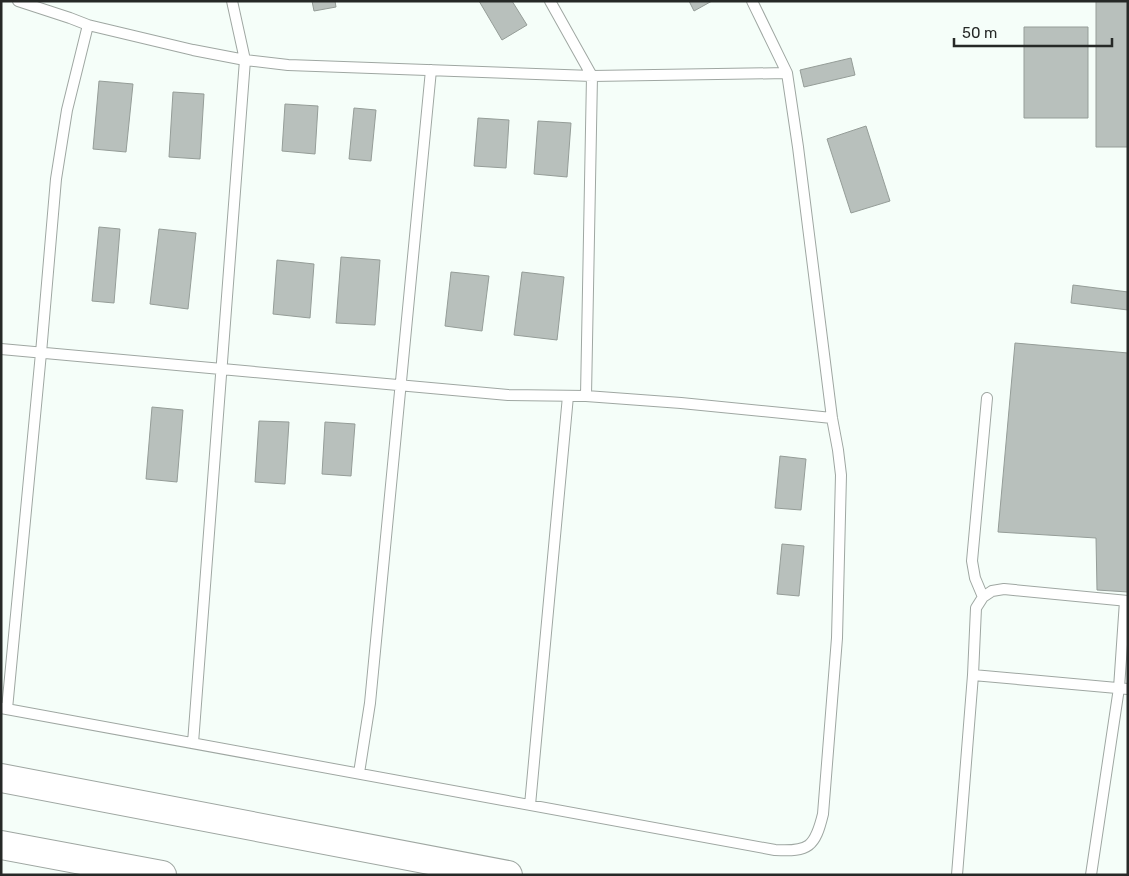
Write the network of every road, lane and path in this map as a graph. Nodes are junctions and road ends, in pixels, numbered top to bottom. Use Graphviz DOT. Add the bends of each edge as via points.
graph roads {
  1 [pos="18,1"];
  2 [pos="232,1"];
  3 [pos="550,1"];
  4 [pos="752,1"];
  5 [pos="50,6"];
  6 [pos="88,25"];
  7 [pos="245,60"];
  8 [pos="431,70"];
  9 [pos="787,73"];
  10 [pos="592,76"];
  11 [pos="1,349"];
  12 [pos="41,353"];
  13 [pos="222,369"];
  14 [pos="401,385"];
  15 [pos="568,396"];
  16 [pos="586,396"];
  17 [pos="987,398"];
  18 [pos="832,418"];
  19 [pos="982,597"];
  20 [pos="1126,601"];
  21 [pos="973,675"];
  22 [pos="1123,688"];
  23 [pos="4,708"];
  24 [pos="193,743"];
  25 [pos="359,773"];
  26 [pos="1,778"];
  27 [pos="530,805"];
  28 [pos="1,845"];
  29 [pos="162,875"];
  30 [pos="508,875"];
  31 [pos="957,875"];
  32 [pos="1092,875"];
  1 -- 5 [label="lane"];
  2 -- 7 [label="lane"];
  3 -- 10 [label="lane"];
  4 -- 9 [label="lane"];
  5 -- 6 [label="lane"];
  6 -- 7 [label="lane"];
  6 -- 12 [label="lane" via="67,110 56,179"];
  7 -- 8 [label="lane" via="288,65"];
  7 -- 13 [label="lane"];
  8 -- 10 [label="lane"];
  8 -- 14 [label="lane"];
  9 -- 10 [label="lane"];
  9 -- 18 [label="lane"];
  10 -- 16 [label="lane"];
  11 -- 12 [label="lane"];
  12 -- 13 [label="lane"];
  12 -- 23 [label="lane"];
  13 -- 14 [label="lane"];
  13 -- 24 [label="lane"];
  14 -- 15 [label="lane" via="508,395"];
  14 -- 25 [label="lane" via="370,703"];
  15 -- 16 [label="lane"];
  15 -- 27 [label="lane"];
  16 -- 18 [label="lane"];
  17 -- 19 [label="lane" via="972,560"];
  18 -- 27 [label="lane" via="841,475 837,638 823,814 812,842 803,849 775,850"];
  19 -- 20 [label="lane" via="1004,589"];
  19 -- 21 [label="lane" via="976,608"];
  20 -- 22 [label="lane"];
  21 -- 22 [label="lane"];
  21 -- 31 [label="lane"];
  22 -- 32 [label="lane"];
  23 -- 24 [label="lane"];
  24 -- 25 [label="lane"];
  25 -- 27 [label="lane"];
  26 -- 30 [label="main road"];
  28 -- 29 [label="main road"];
}
